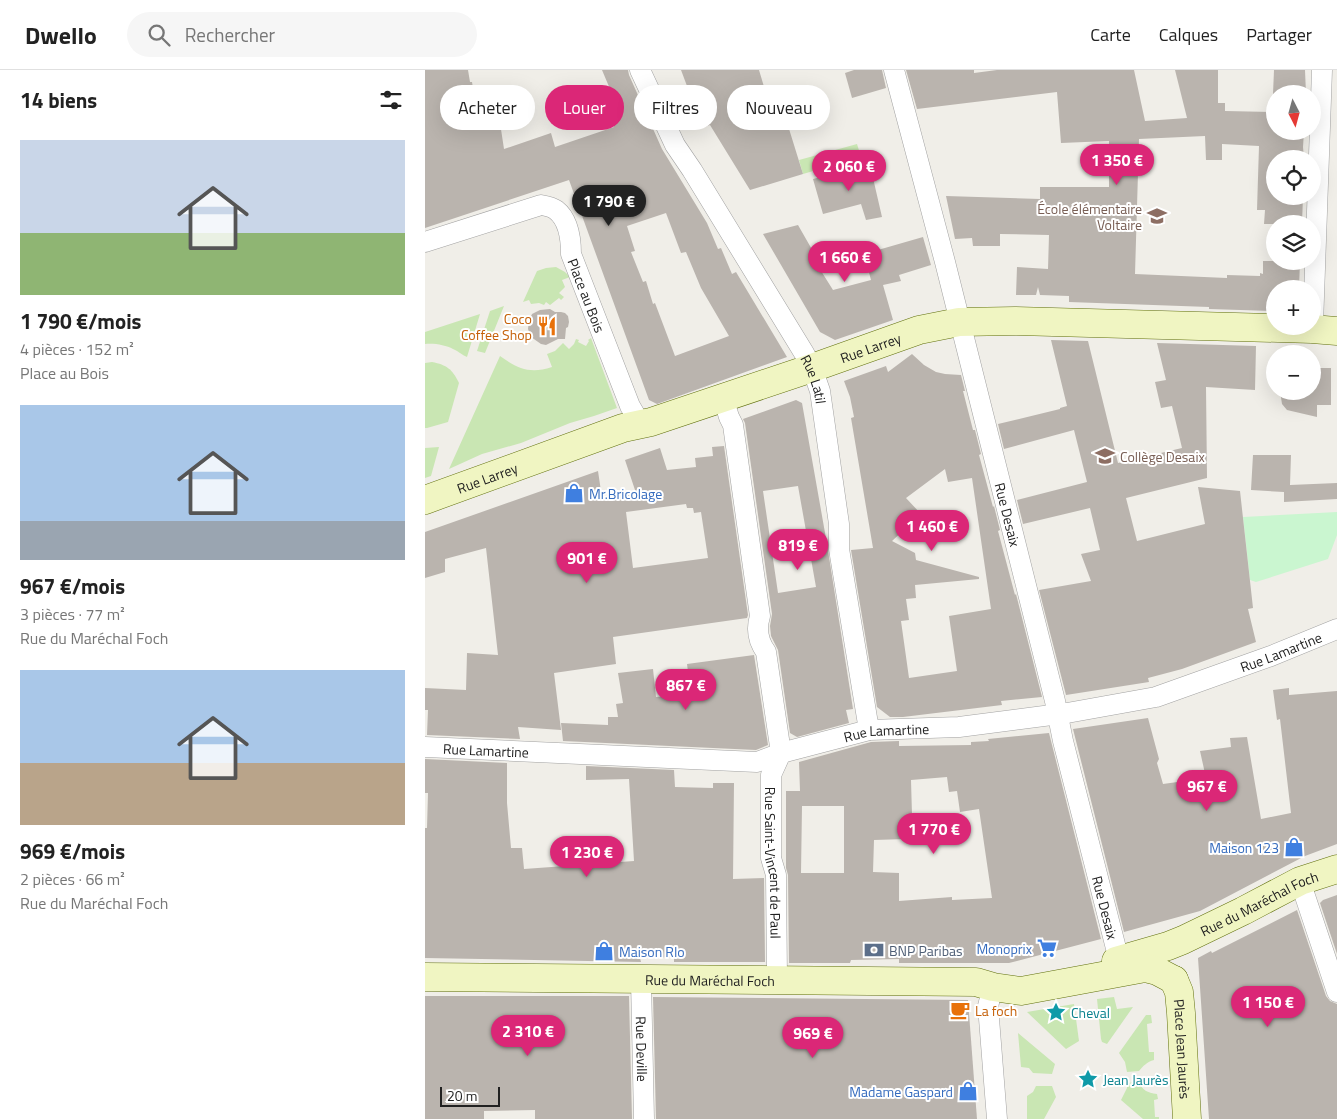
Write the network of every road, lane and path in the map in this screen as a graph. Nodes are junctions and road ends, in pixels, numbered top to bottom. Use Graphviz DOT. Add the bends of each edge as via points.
graph roads {
  1 [pos="641,70"];
  2 [pos="894,70"];
  3 [pos="1322,70"];
  4 [pos="425,242"];
  5 [pos="1320,280"];
  6 [pos="959,322"];
  7 [pos="1266,327"];
  8 [pos="812,368"];
  9 [pos="723,397"];
  10 [pos="641,425"];
  11 [pos="425,500"];
  12 [pos="1337,629"];
  13 [pos="1057,714"];
  14 [pos="869,730"];
  15 [pos="425,746"];
  16 [pos="781,754"];
  17 [pos="1337,869"];
  18 [pos="1300,881"];
  19 [pos="1183,940"];
  20 [pos="1119,960"];
  21 [pos="425,977"];
  22 [pos="777,979"];
  23 [pos="641,980"];
  24 [pos="1174,980"];
  25 [pos="993,987"];
  26 [pos="1337,992"];
  27 [pos="644,1119"];
  28 [pos="997,1119"];
  29 [pos="1187,1119"];
  1 -- 8 [label="street, Rue Latil" via="675,145"];
  2 -- 6 [label="street, Rue Desaix"];
  3 -- 5 [label="street"];
  4 -- 10 [label="street, Place au Bois" via="541,205 558,211 571,240 571,254 630,406"];
  6 -- 7 [label="main road, Rue Larrey"];
  6 -- 8 [label="main road, Rue Larrey" via="919,330"];
  6 -- 13 [label="street, Rue Desaix"];
  8 -- 9 [label="main road, Rue Larrey"];
  8 -- 14 [label="street, Rue Latil" via="820,391 839,524 839,549"];
  9 -- 10 [label="main road, Rue Larrey"];
  9 -- 16 [label="street" via="733,425 760,616 757,625 760,643 766,652"];
  10 -- 11 [label="main road, Rue Larrey" via="623,428"];
  12 -- 13 [label="street, Rue Lamartine" via="1156,696"];
  13 -- 14 [label="street, Rue Lamartine" via="959,727"];
  13 -- 20 [label="street, Rue Desaix"];
  14 -- 16 [label="street, Rue Lamartine"];
  15 -- 16 [label="street, Rue Lamartine" via="757,762"];
  16 -- 22 [label="street, Rue Saint-Vincent de Paul" via="771,775 771,858 777,875"];
  17 -- 18 [label="main road, Rue du Maréchal Foch"];
  18 -- 19 [label="main road, Rue du Maréchal Foch"];
  18 -- 26 [label="street"];
  19 -- 20 [label="main road, Rue du Maréchal Foch"];
  19 -- 24 [label="main road, Rue du Maréchal Foch"];
  20 -- 25 [label="main road, Rue du Maréchal Foch" via="1011,979"];
  21 -- 23 [label="main road, Rue du Maréchal Foch"];
  22 -- 23 [label="main road, Rue du Maréchal Foch"];
  22 -- 25 [label="main road, Rue du Maréchal Foch" via="976,982"];
  23 -- 27 [label="street, Rue Deville"];
  24 -- 25 [label="main road, Rue du Maréchal Foch" via="1145,968 1021,991"];
  24 -- 29 [label="main road, Place Jean Jaurès" via="1181,1013"];
  25 -- 28 [label="street" via="988,1006"];
}
